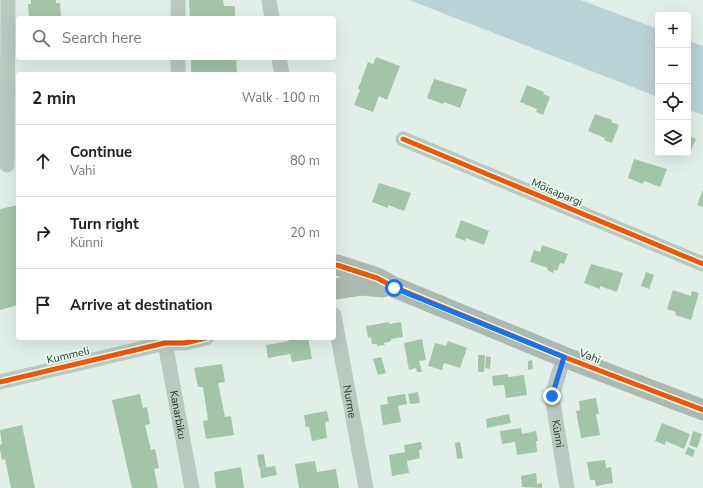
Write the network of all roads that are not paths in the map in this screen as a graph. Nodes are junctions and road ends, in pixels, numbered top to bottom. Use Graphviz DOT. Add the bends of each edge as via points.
graph roads {
  1 [pos="8,0"];
  2 [pos="178,0"];
  3 [pos="269,0"];
  4 [pos="178,16"];
  5 [pos="272,16"];
  6 [pos="178,60"];
  7 [pos="279,60"];
  8 [pos="178,72"];
  9 [pos="282,72"];
  10 [pos="403,139"];
  11 [pos="8,165"];
  12 [pos="336,263"];
  13 [pos="703,264"];
  14 [pos="336,266"];
  15 [pos="336,288"];
  16 [pos="394,288"];
  17 [pos="336,290"];
  18 [pos="336,326"];
  19 [pos="168,340"];
  20 [pos="198,340"];
  21 [pos="564,357"];
  22 [pos="0,382"];
  23 [pos="703,410"];
  24 [pos="192,488"];
  25 [pos="366,488"];
  26 [pos="567,488"];
  1 -- 11 [label="street"];
  2 -- 4 [label="street"];
  3 -- 5 [label="street"];
  6 -- 8 [label="street"];
  7 -- 9 [label="street"];
  10 -- 13 [label="street, Mõisapargi"];
  12 -- 16 [label="street, Vahi" via="377,278"];
  14 -- 15 [label="street" via="339,273"];
  16 -- 17 [label="street, Vahi" via="361,285"];
  16 -- 21 [label="street, Vahi"];
  18 -- 25 [label="street, Nurme"];
  19 -- 20 [label="street, Kummeli" via="185,343"];
  19 -- 22 [label="street, Kummeli"];
  19 -- 24 [label="street, Kanarbiku"];
  21 -- 23 [label="street, Vahi"];
  21 -- 26 [label="street, Künni" via="552,396"];
}
